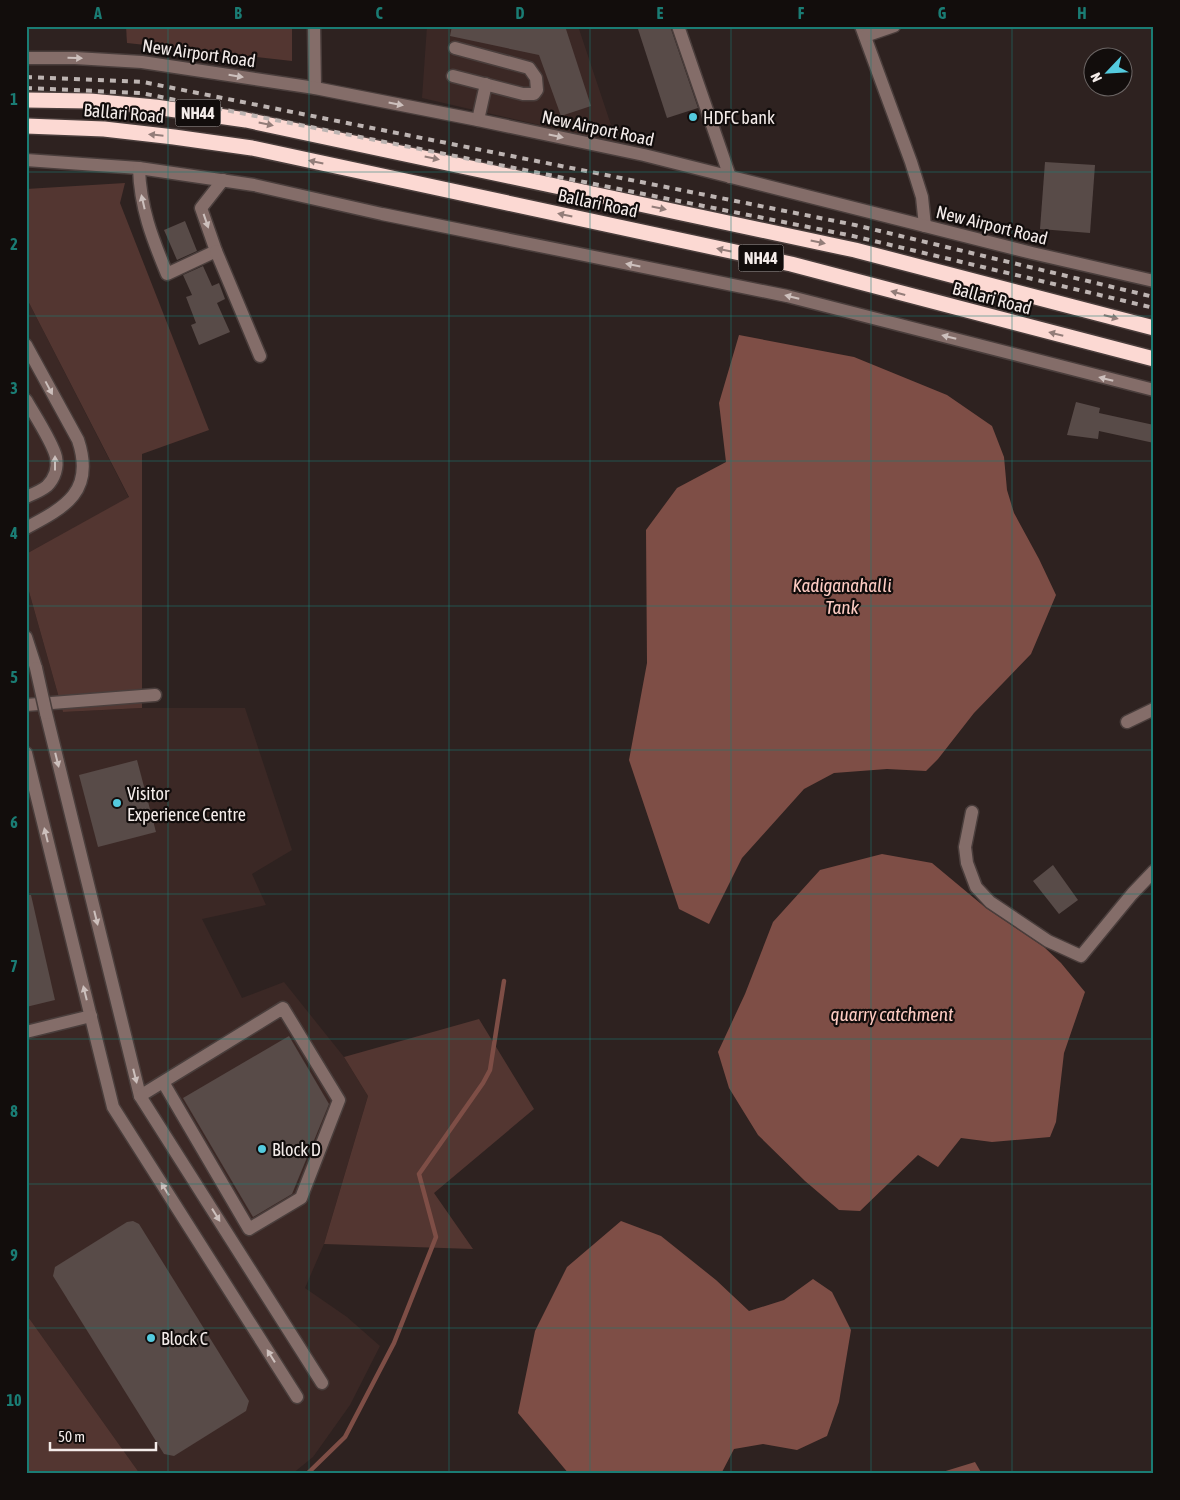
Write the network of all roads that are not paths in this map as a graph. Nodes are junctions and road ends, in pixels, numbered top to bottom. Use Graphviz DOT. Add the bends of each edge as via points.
graph roads {
  1 [pos="314,26"];
  2 [pos="678,26"];
  3 [pos="894,26"];
  4 [pos="863,31"];
  5 [pos="456,48"];
  6 [pos="26,58"];
  7 [pos="453,76"];
  8 [pos="486,84"];
  9 [pos="315,88"];
  10 [pos="26,100"];
  11 [pos="478,120"];
  12 [pos="26,126"];
  13 [pos="26,160"];
  14 [pos="139,168"];
  15 [pos="730,177"];
  16 [pos="223,180"];
  17 [pos="925,226"];
  18 [pos="216,251"];
  19 [pos="1154,281"];
  20 [pos="1154,328"];
  21 [pos="26,345"];
  22 [pos="260,356"];
  23 [pos="1154,358"];
  24 [pos="1154,390"];
  25 [pos="26,400"];
  26 [pos="26,498"];
  27 [pos="26,528"];
  28 [pos="26,637"];
  29 [pos="155,695"];
  30 [pos="26,705"];
  31 [pos="1154,709"];
  32 [pos="1127,722"];
  33 [pos="27,757"];
  34 [pos="972,812"];
  35 [pos="1154,872"];
  36 [pos="91,1016"];
  37 [pos="26,1032"];
  38 [pos="163,1082"];
  39 [pos="140,1096"];
  40 [pos="322,1383"];
  41 [pos="297,1397"];
  1 -- 9 [label="street"];
  2 -- 15 [label="street"];
  3 -- 4 [label="street"];
  4 -- 17 [label="street" via="911,162 922,197"];
  5 -- 8 [label="street" via="529,68 536,78 537,90 530,95"];
  6 -- 9 [label="street, New Airport Road, one-way" via="142,62"];
  7 -- 8 [label="street"];
  8 -- 11 [label="street"];
  9 -- 11 [label="street, New Airport Road, one-way"];
  10 -- 20 [label="highway, Ballari Road / NH44, one-way" via="155,107 246,120 367,144 855,250"];
  11 -- 15 [label="street, New Airport Road, one-way"];
  23 -- 12 [label="highway, Ballari Road / NH44, one-way" via="791,264 252,148 104,129"];
  13 -- 14 [label="street"];
  14 -- 16 [label="street"];
  18 -- 14 [label="street, one-way" via="167,274 150,234 139,188"];
  15 -- 17 [label="street, New Airport Road"];
  16 -- 18 [label="street, one-way" via="201,208"];
  24 -- 16 [label="street, one-way" via="787,296"];
  17 -- 19 [label="street, New Airport Road"];
  18 -- 22 [label="street"];
  21 -- 27 [label="street, one-way" via="78,440 83,464 78,487 64,507"];
  26 -- 25 [label="street, one-way" via="51,482 57,463 54,451"];
  28 -- 39 [label="street, one-way, bridge"];
  29 -- 30 [label="street"];
  31 -- 32 [label="street"];
  36 -- 33 [label="street, one-way"];
  34 -- 35 [label="street" via="966,847 967,863 976,887 990,902 1048,941 1081,956"];
  36 -- 37 [label="street"];
  41 -- 36 [label="street, one-way" via="113,1107"];
  38 -- 38 [label="street" via="283,1008 339,1100 301,1198 249,1229"];
  38 -- 39 [label="street"];
  39 -- 40 [label="street, one-way"];
}
